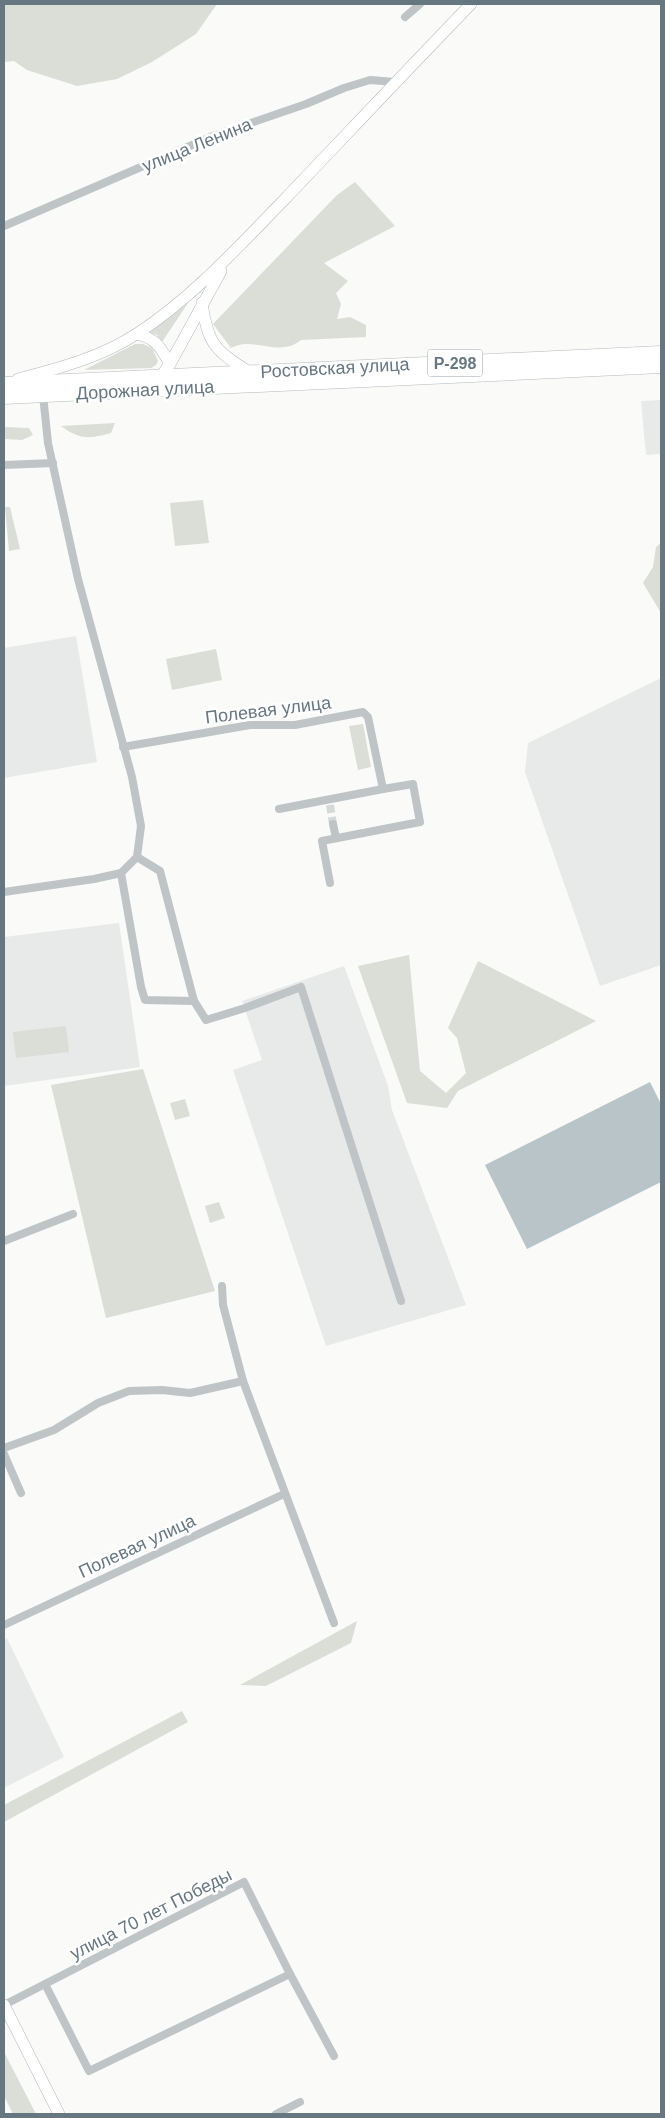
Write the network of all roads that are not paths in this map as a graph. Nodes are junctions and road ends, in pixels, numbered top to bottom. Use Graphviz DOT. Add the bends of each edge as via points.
graph roads {
  1 [pos="420,4"];
  2 [pos="471,4"];
  3 [pos="405,17"];
  4 [pos="395,82"];
  5 [pos="4,226"];
  6 [pos="232,255"];
  7 [pos="202,303"];
  8 [pos="137,334"];
  9 [pos="661,353"];
  10 [pos="661,366"];
  11 [pos="166,370"];
  12 [pos="249,372"];
  13 [pos="4,383"];
  14 [pos="287,384"];
  15 [pos="147,390"];
  16 [pos="43,395"];
  17 [pos="4,396"];
  18 [pos="53,463"];
  19 [pos="4,465"];
  20 [pos="123,747"];
  21 [pos="383,790"];
  22 [pos="279,809"];
  23 [pos="334,824"];
  24 [pos="336,838"];
  25 [pos="137,857"];
  26 [pos="121,873"];
  27 [pos="330,884"];
  28 [pos="4,892"];
  29 [pos="194,1001"];
  30 [pos="73,1214"];
  31 [pos="4,1241"];
  32 [pos="222,1286"];
  33 [pos="401,1301"];
  34 [pos="243,1381"];
  35 [pos="4,1448"];
  36 [pos="4,1454"];
  37 [pos="21,1493"];
  38 [pos="284,1494"];
  39 [pos="334,1623"];
  40 [pos="4,1626"];
  41 [pos="290,1974"];
  42 [pos="45,1984"];
  43 [pos="4,2005"];
  44 [pos="334,2056"];
  45 [pos="300,2102"];
  46 [pos="60,2114"];
  47 [pos="276,2114"];
  1 -- 3 [label="street"];
  2 -- 4 [label="main road"];
  4 -- 5 [label="street, улица Ленина" via="370,80 213,136"];
  4 -- 6 [label="main road"];
  6 -- 7 [label="main road"];
  6 -- 8 [label="main road" via="165,314"];
  7 -- 11 [label="main road"];
  7 -- 12 [label="main road" via="213,344 223,355"];
  8 -- 11 [label="main road" via="156,342"];
  8 -- 13 [label="main road" via="90,358"];
  9 -- 12 [label="highway, Ростовская улица / Р-298"];
  10 -- 14 [label="highway, Ростовская улица / Р-298"];
  11 -- 12 [label="highway, Дорожная улица / Р-298"];
  11 -- 13 [label="highway, Дорожная улица / Р-298"];
  11 -- 15 [label="main road"];
  14 -- 15 [label="highway, Дорожная улица / Р-298"];
  15 -- 16 [label="highway, Дорожная улица / Р-298"];
  16 -- 17 [label="highway, Дорожная улица / Р-298"];
  16 -- 18 [label="street"];
  18 -- 19 [label="street"];
  18 -- 20 [label="street" via="78,579"];
  20 -- 21 [label="street, Полевая улица" via="250,725 295,725 364,712 368,717"];
  20 -- 25 [label="street" via="141,826"];
  21 -- 22 [label="street"];
  21 -- 24 [label="street" via="412,784 420,822"];
  23 -- 24 [label="street"];
  24 -- 27 [label="street" via="322,841"];
  25 -- 26 [label="street"];
  25 -- 29 [label="street" via="160,871"];
  26 -- 28 [label="street"];
  26 -- 29 [label="street" via="145,1000"];
  29 -- 33 [label="street" via="206,1020 300,987"];
  30 -- 31 [label="street"];
  32 -- 34 [label="street" via="223,1305"];
  34 -- 35 [label="street" via="190,1392 129,1391 98,1404 54,1430"];
  34 -- 38 [label="street"];
  36 -- 37 [label="street"];
  38 -- 39 [label="street"];
  38 -- 40 [label="street, Полевая улица"];
  41 -- 42 [label="street" via="89,2071"];
  41 -- 42 [label="street, улица 70 лет Победы" via="244,1882"];
  41 -- 44 [label="street, улица 70 лет Победы"];
  42 -- 43 [label="street, улица 70 лет Победы"];
  43 -- 46 [label="main road"];
  45 -- 47 [label="street"];
}
